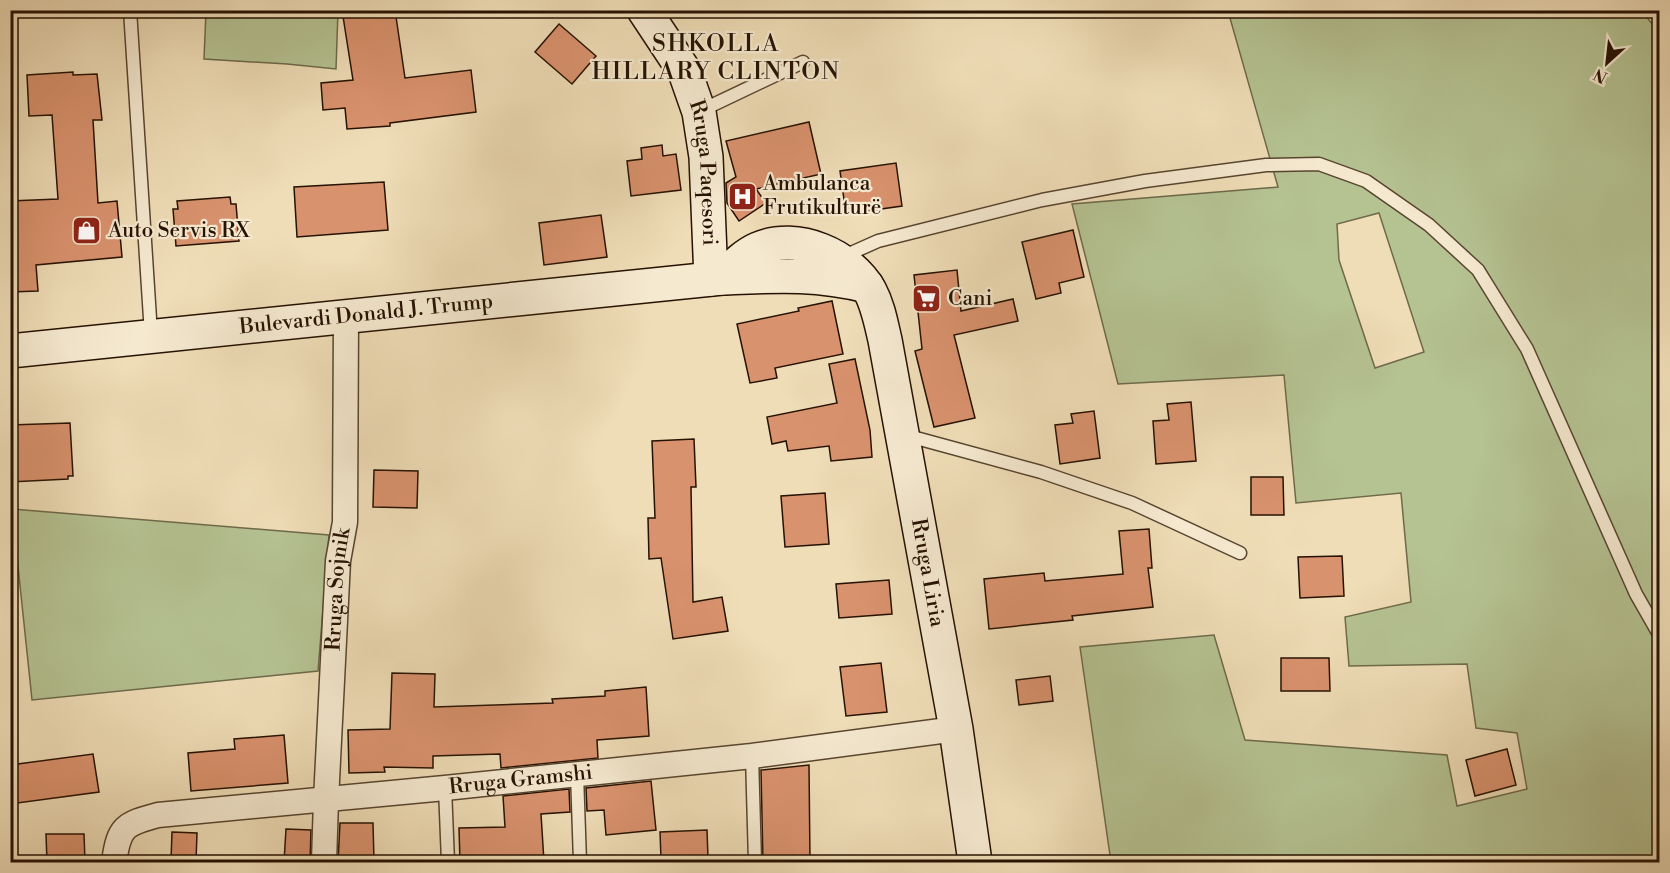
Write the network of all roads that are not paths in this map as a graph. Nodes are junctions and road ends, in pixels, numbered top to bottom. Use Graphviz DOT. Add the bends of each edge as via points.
graph roads {
  1 [pos="130,10"];
  2 [pos="644,10"];
  3 [pos="803,62"];
  4 [pos="699,112"];
  5 [pos="838,258"];
  6 [pos="717,278"];
  7 [pos="867,286"];
  8 [pos="346,317"];
  9 [pos="151,336"];
  10 [pos="10,351"];
  11 [pos="903,434"];
  12 [pos="1240,554"];
  13 [pos="1659,636"];
  14 [pos="956,729"];
  15 [pos="752,756"];
  16 [pos="578,774"];
  17 [pos="445,788"];
  18 [pos="326,800"];
  19 [pos="114,862"];
  20 [pos="324,862"];
  21 [pos="448,862"];
  22 [pos="580,862"];
  23 [pos="755,862"];
  24 [pos="975,862"];
  1 -- 9 [label="lane"];
  2 -- 4 [label="main road, Rruga Paqesori" via="685,72"];
  3 -- 4 [label="lane"];
  4 -- 6 [label="main road, Rruga Paqesori"];
  5 -- 6 [label="main road" via="811,247 776,244 755,250"];
  5 -- 7 [label="main road"];
  5 -- 13 [label="lane" via="878,241 1042,200 1145,181 1266,165 1319,164 1366,181 1429,225 1478,270 1527,350 1636,594"];
  6 -- 7 [label="main road, Bulevardi Donald J. Trump" via="804,276"];
  6 -- 8 [label="main road, Bulevardi Donald J. Trump"];
  7 -- 11 [label="main road, Rruga Liria" via="879,314"];
  8 -- 9 [label="main road, Bulevardi Donald J. Trump"];
  8 -- 18 [label="street, Rruga Sojnik" via="345,522 338,561"];
  9 -- 10 [label="main road, Bulevardi Donald J. Trump"];
  11 -- 12 [label="lane" via="1041,472 1132,503"];
  11 -- 14 [label="main road, Rruga Liria"];
  14 -- 15 [label="street, Rruga Gramshi"];
  14 -- 24 [label="main road, Rruga Liria"];
  15 -- 16 [label="street, Rruga Gramshi"];
  15 -- 23 [label="lane"];
  16 -- 17 [label="street, Rruga Gramshi"];
  16 -- 22 [label="lane"];
  17 -- 18 [label="street, Rruga Gramshi"];
  17 -- 21 [label="lane"];
  18 -- 19 [label="street, Rruga Gramshi" via="158,815 136,821 123,830"];
  18 -- 20 [label="street, Rruga Sojnik"];
}
